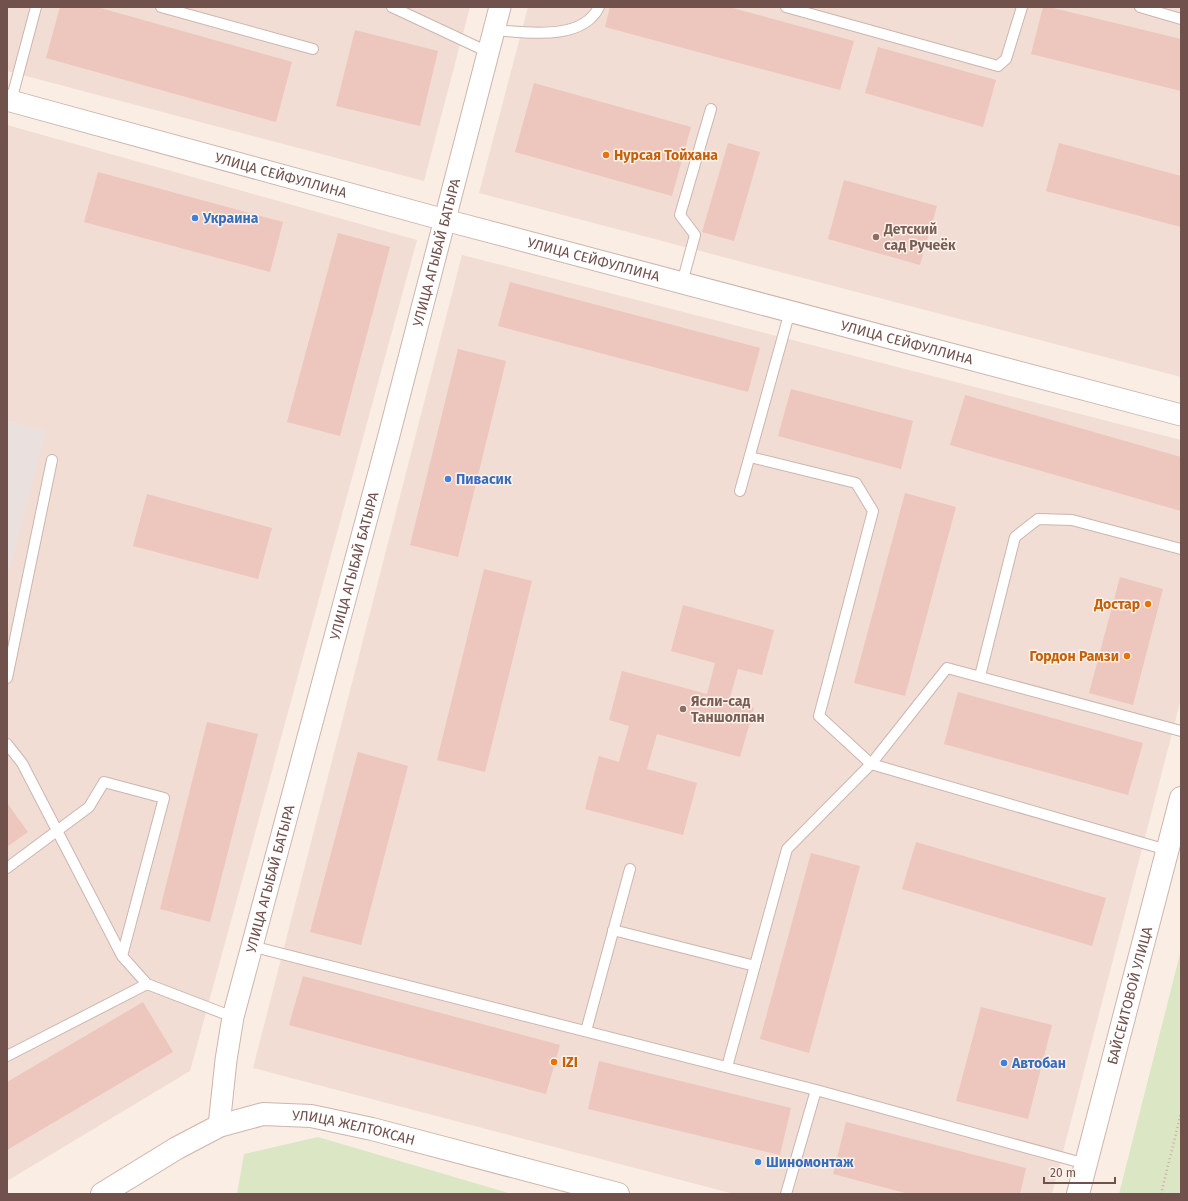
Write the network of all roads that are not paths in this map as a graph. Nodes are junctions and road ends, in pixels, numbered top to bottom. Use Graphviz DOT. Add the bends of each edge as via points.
graph roads {
  1 [pos="36,7"];
  2 [pos="161,7"];
  3 [pos="392,7"];
  4 [pos="500,7"];
  5 [pos="599,7"];
  6 [pos="786,7"];
  7 [pos="1022,7"];
  8 [pos="1140,7"];
  9 [pos="1181,19"];
  10 [pos="494,30"];
  11 [pos="313,49"];
  12 [pos="488,52"];
  13 [pos="9,101"];
  14 [pos="711,109"];
  15 [pos="445,220"];
  16 [pos="682,282"];
  17 [pos="790,311"];
  18 [pos="1181,415"];
  19 [pos="750,456"];
  20 [pos="52,460"];
  21 [pos="740,491"];
  22 [pos="1181,549"];
  23 [pos="980,676"];
  24 [pos="7,678"];
  25 [pos="1181,731"];
  26 [pos="7,744"];
  27 [pos="871,764"];
  28 [pos="1181,798"];
  29 [pos="57,831"];
  30 [pos="1167,850"];
  31 [pos="7,868"];
  32 [pos="630,869"];
  33 [pos="613,930"];
  34 [pos="251,946"];
  35 [pos="122,956"];
  36 [pos="755,966"];
  37 [pos="147,984"];
  38 [pos="233,1017"];
  39 [pos="586,1032"];
  40 [pos="7,1056"];
  41 [pos="727,1067"];
  42 [pos="816,1090"];
  43 [pos="219,1126"];
  44 [pos="1086,1164"];
  45 [pos="102,1194"];
  46 [pos="618,1194"];
  47 [pos="786,1194"];
  48 [pos="1078,1194"];
  1 -- 13 [label="lane"];
  2 -- 11 [label="lane"];
  3 -- 12 [label="lane"];
  4 -- 10 [label="street, УЛИЦА АГЫБАЙ БАТЫРА"];
  5 -- 10 [label="lane" via="589,20 575,28 548,34"];
  6 -- 7 [label="lane" via="998,66 1006,59"];
  8 -- 9 [label="lane"];
  10 -- 12 [label="street, УЛИЦА АГЫБАЙ БАТЫРА"];
  12 -- 15 [label="street, УЛИЦА АГЫБАЙ БАТЫРА"];
  13 -- 15 [label="street, УЛИЦА СЕЙФУЛЛИНА"];
  14 -- 16 [label="lane" via="680,215 695,235"];
  15 -- 16 [label="street, УЛИЦА СЕЙФУЛЛИНА"];
  15 -- 34 [label="street, УЛИЦА АГЫБАЙ БАТЫРА"];
  16 -- 17 [label="street, УЛИЦА СЕЙФУЛЛИНА"];
  17 -- 18 [label="street, УЛИЦА СЕЙФУЛЛИНА"];
  17 -- 19 [label="lane"];
  19 -- 21 [label="lane"];
  19 -- 27 [label="lane" via="856,484 873,511 819,716"];
  20 -- 24 [label="lane"];
  22 -- 23 [label="lane" via="1072,520 1038,519 1015,538"];
  23 -- 25 [label="lane"];
  23 -- 27 [label="lane" via="947,668"];
  26 -- 29 [label="lane" via="22,763"];
  27 -- 30 [label="lane"];
  27 -- 36 [label="lane" via="787,849"];
  28 -- 30 [label="street, БАЙСЕИТОВОЙ УЛИЦА"];
  29 -- 31 [label="lane"];
  29 -- 35 [label="lane"];
  29 -- 35 [label="lane" via="89,807 104,782 164,798"];
  30 -- 44 [label="street, БАЙСЕИТОВОЙ УЛИЦА"];
  32 -- 33 [label="lane"];
  33 -- 36 [label="lane"];
  33 -- 39 [label="lane"];
  34 -- 38 [label="street, УЛИЦА АГЫБАЙ БАТЫРА"];
  34 -- 39 [label="lane"];
  35 -- 37 [label="lane"];
  36 -- 41 [label="lane"];
  37 -- 38 [label="lane"];
  37 -- 40 [label="lane"];
  38 -- 43 [label="street, УЛИЦА АГЫБАЙ БАТЫРА"];
  39 -- 41 [label="lane"];
  41 -- 42 [label="lane"];
  42 -- 44 [label="lane"];
  42 -- 47 [label="lane"];
  43 -- 45 [label="street, УЛИЦА ЖЕЛТОКСАН" via="177,1148"];
  43 -- 46 [label="street, УЛИЦА ЖЕЛТОКСАН" via="263,1114 311,1116 372,1129"];
  44 -- 48 [label="street, БАЙСЕИТОВОЙ УЛИЦА"];
}
